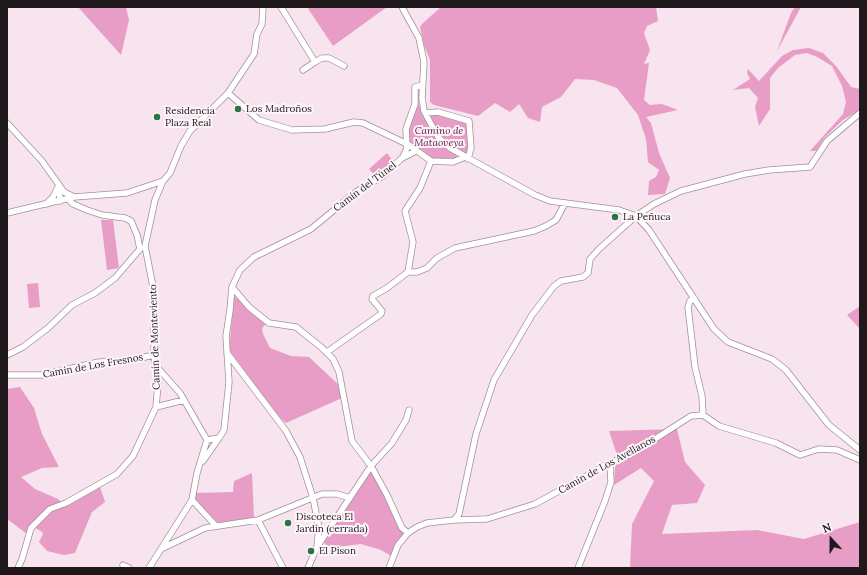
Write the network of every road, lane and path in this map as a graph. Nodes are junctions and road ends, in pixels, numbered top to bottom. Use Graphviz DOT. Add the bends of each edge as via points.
graph roads {
  1 [pos="263,7"];
  2 [pos="281,7"];
  3 [pos="402,7"];
  4 [pos="315,62"];
  5 [pos="344,66"];
  6 [pos="303,70"];
  7 [pos="422,85"];
  8 [pos="228,93"];
  9 [pos="425,113"];
  10 [pos="860,114"];
  11 [pos="7,123"];
  12 [pos="407,144"];
  13 [pos="416,151"];
  14 [pos="402,158"];
  15 [pos="467,158"];
  16 [pos="431,162"];
  17 [pos="163,181"];
  18 [pos="59,185"];
  19 [pos="71,198"];
  20 [pos="60,201"];
  21 [pos="565,203"];
  22 [pos="46,205"];
  23 [pos="7,213"];
  24 [pos="636,216"];
  25 [pos="408,272"];
  26 [pos="232,287"];
  27 [pos="694,298"];
  28 [pos="226,352"];
  29 [pos="327,352"];
  30 [pos="7,355"];
  31 [pos="154,355"];
  32 [pos="156,366"];
  33 [pos="7,374"];
  34 [pos="184,400"];
  35 [pos="156,407"];
  36 [pos="409,410"];
  37 [pos="704,415"];
  38 [pos="219,438"];
  39 [pos="207,440"];
  40 [pos="860,450"];
  41 [pos="860,460"];
  42 [pos="610,463"];
  43 [pos="200,466"];
  44 [pos="371,466"];
  45 [pos="313,498"];
  46 [pos="350,498"];
  47 [pos="192,500"];
  48 [pos="258,520"];
  49 [pos="454,520"];
  50 [pos="319,525"];
  51 [pos="332,525"];
  52 [pos="216,526"];
  53 [pos="408,533"];
  54 [pos="317,547"];
  55 [pos="163,548"];
  56 [pos="123,565"];
  57 [pos="18,568"];
  58 [pos="129,568"];
  59 [pos="149,568"];
  60 [pos="283,568"];
  61 [pos="308,568"];
  62 [pos="389,568"];
  63 [pos="578,568"];
  1 -- 8 [label="street, Camín de Monteviento" via="262,24 257,34 254,54"];
  2 -- 4 [label="street"];
  3 -- 7 [label="street" via="419,38 424,62"];
  4 -- 5 [label="street" via="328,58"];
  4 -- 6 [label="street"];
  7 -- 9 [label="street"];
  7 -- 12 [label="street" via="415,87 415,104 406,129"];
  8 -- 12 [label="street" via="258,120 292,130 325,129 354,122 363,123"];
  8 -- 17 [label="street, Camín de Monteviento" via="190,131 170,173"];
  9 -- 15 [label="street" via="438,137"];
  9 -- 15 [label="street" via="438,112 469,121 470,148"];
  10 -- 24 [label="street" via="827,141 810,167 745,174 681,191"];
  11 -- 18 [label="street" via="42,161"];
  12 -- 13 [label="street"];
  12 -- 14 [label="street"];
  13 -- 14 [label="street"];
  13 -- 16 [label="street"];
  14 -- 26 [label="street, Camín del Túnel" via="311,229 254,257 240,270"];
  15 -- 16 [label="street" via="453,162"];
  15 -- 21 [label="street" via="535,195"];
  16 -- 25 [label="street" via="420,188 405,210 413,242"];
  17 -- 19 [label="street" via="127,193"];
  17 -- 31 [label="street, Camín de Monteviento" via="155,200 146,246 154,292"];
  18 -- 19 [label="street"];
  18 -- 20 [label="street"];
  18 -- 22 [label="street"];
  19 -- 20 [label="street"];
  19 -- 30 [label="street" via="73,204 87,210 131,221 140,249 115,278 95,293 72,305 48,328"];
  20 -- 22 [label="street"];
  21 -- 24 [label="street" via="619,210"];
  21 -- 25 [label="street" via="556,220 546,226 534,231 456,248 437,258 427,268 418,272"];
  22 -- 23 [label="street"];
  24 -- 27 [label="street" via="649,230"];
  24 -- 49 [label="street" via="590,258 588,273 583,277 561,281 554,286 532,315 499,371 476,434 459,514"];
  25 -- 29 [label="street" via="373,296 372,299 382,311 381,314"];
  26 -- 28 [label="street, Camín del Túnel"];
  26 -- 29 [label="street" via="249,307 269,323 296,327"];
  27 -- 37 [label="street" via="688,307"];
  27 -- 40 [label="street" via="714,329 728,342 772,359 786,370 829,425"];
  28 -- 38 [label="street, Camín del Túnel" via="229,382 224,430"];
  28 -- 45 [label="street" via="286,431 300,457"];
  29 -- 44 [label="street" via="334,359 339,372 352,441"];
  31 -- 32 [label="street, Camín de Monteviento"];
  31 -- 33 [label="street, Camín de Los Fresnos" via="127,361 99,362 42,375"];
  32 -- 34 [label="street"];
  32 -- 35 [label="street, Camín de Monteviento"];
  34 -- 35 [label="street"];
  34 -- 39 [label="street"];
  35 -- 57 [label="street, Camín de Monteviento" via="133,456 116,474 66,503 50,509 31,528"];
  36 -- 44 [label="street" via="392,443"];
  37 -- 41 [label="street" via="718,426 776,443 800,455 819,449 837,450"];
  37 -- 42 [label="street, Camín de Los Avellanos" via="691,416 633,453"];
  38 -- 39 [label="street"];
  38 -- 43 [label="street, Camín del Túnel"];
  39 -- 43 [label="street"];
  42 -- 49 [label="street, Camín de Los Avellanos" via="535,504 487,519"];
  42 -- 63 [label="street" via="611,482"];
  43 -- 47 [label="street"];
  44 -- 46 [label="street"];
  44 -- 53 [label="street" via="402,528"];
  45 -- 46 [label="street" via="330,493"];
  45 -- 48 [label="street"];
  45 -- 50 [label="street"];
  46 -- 51 [label="street"];
  47 -- 52 [label="street"];
  47 -- 55 [label="street"];
  48 -- 52 [label="street"];
  48 -- 60 [label="street"];
  49 -- 53 [label="street, Camín de Los Avellanos" via="427,523"];
  50 -- 51 [label="street"];
  50 -- 54 [label="street"];
  51 -- 54 [label="street"];
  52 -- 55 [label="street" via="205,528"];
  53 -- 62 [label="street, Camín de Los Avellanos" via="398,545"];
  54 -- 61 [label="street"];
  55 -- 59 [label="street"];
  56 -- 58 [label="street"];
}
